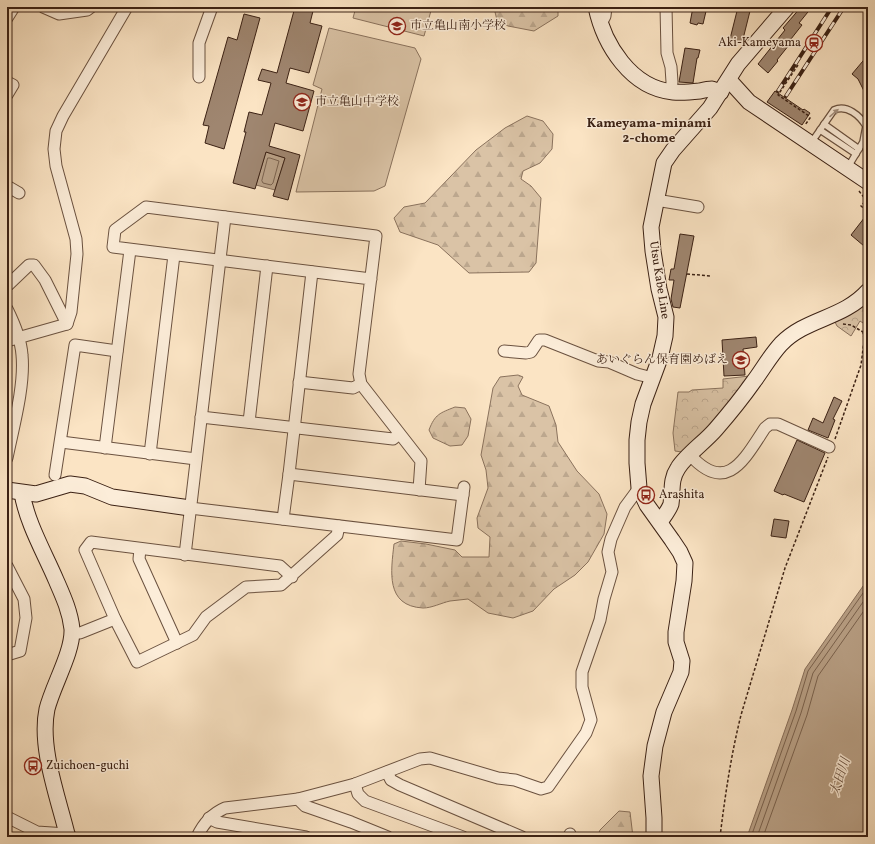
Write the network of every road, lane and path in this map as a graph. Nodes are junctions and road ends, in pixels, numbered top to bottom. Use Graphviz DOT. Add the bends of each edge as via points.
graph roads {
  1 [pos="14,7"];
  2 [pos="43,7"];
  3 [pos="91,7"];
  4 [pos="127,7"];
  5 [pos="212,7"];
  6 [pos="596,7"];
  7 [pos="606,7"];
  8 [pos="666,7"];
  9 [pos="787,7"];
  10 [pos="7,18"];
  11 [pos="601,24"];
  12 [pos="798,65"];
  13 [pos="198,77"];
  14 [pos="7,82"];
  15 [pos="725,86"];
  16 [pos="671,92"];
  17 [pos="7,95"];
  18 [pos="824,124"];
  19 [pos="802,130"];
  20 [pos="820,130"];
  21 [pos="811,144"];
  22 [pos="858,152"];
  23 [pos="847,168"];
  24 [pos="7,186"];
  25 [pos="866,187"];
  26 [pos="19,193"];
  27 [pos="868,198"];
  28 [pos="656,200"];
  29 [pos="866,200"];
  30 [pos="698,206"];
  31 [pos="868,212"];
  32 [pos="225,217"];
  33 [pos="130,250"];
  34 [pos="174,255"];
  35 [pos="220,260"];
  36 [pos="268,266"];
  37 [pos="312,272"];
  38 [pos="686,274"];
  39 [pos="712,276"];
  40 [pos="371,279"];
  41 [pos="7,286"];
  42 [pos="868,290"];
  43 [pos="7,309"];
  44 [pos="868,313"];
  45 [pos="834,315"];
  46 [pos="67,324"];
  47 [pos="868,329"];
  48 [pos="863,332"];
  49 [pos="18,338"];
  50 [pos="7,341"];
  51 [pos="864,341"];
  52 [pos="117,350"];
  53 [pos="504,351"];
  54 [pos="653,378"];
  55 [pos="300,382"];
  56 [pos="361,384"];
  57 [pos="201,416"];
  58 [pos="248,422"];
  59 [pos="294,428"];
  60 [pos="399,434"];
  61 [pos="60,442"];
  62 [pos="105,448"];
  63 [pos="831,448"];
  64 [pos="150,454"];
  65 [pos="690,455"];
  66 [pos="7,458"];
  67 [pos="196,459"];
  68 [pos="289,474"];
  69 [pos="55,475"];
  70 [pos="639,488"];
  71 [pos="7,490"];
  72 [pos="419,490"];
  73 [pos="22,492"];
  74 [pos="190,508"];
  75 [pos="282,519"];
  76 [pos="660,522"];
  77 [pos="339,526"];
  78 [pos="140,549"];
  79 [pos="185,554"];
  80 [pos="8,573"];
  81 [pos="292,577"];
  82 [pos="115,619"];
  83 [pos="71,633"];
  84 [pos="177,643"];
  85 [pos="7,655"];
  86 [pos="387,772"];
  87 [pos="355,784"];
  88 [pos="298,799"];
  89 [pos="7,817"];
  90 [pos="209,818"];
  91 [pos="70,836"];
  92 [pos="197,837"];
  93 [pos="306,837"];
  94 [pos="388,837"];
  95 [pos="463,837"];
  96 [pos="522,837"];
  97 [pos="654,837"];
  98 [pos="720,837"];
  1 -- 10 [label="street"];
  2 -- 3 [label="street" via="59,14"];
  4 -- 46 [label="street" via="56,131 56,166 76,238 77,254 71,312"];
  5 -- 13 [label="street" via="199,43"];
  6 -- 11 [label="street"];
  7 -- 11 [label="street"];
  8 -- 16 [label="street"];
  9 -- 15 [label="street, Utsu Kabe Line" via="738,64"];
  11 -- 16 [label="street" via="610,44 630,72 641,81"];
  12 -- 19 [label="path" via="778,95 809,116"];
  14 -- 17 [label="street" via="13,85"];
  15 -- 16 [label="street" via="684,93"];
  15 -- 21 [label="street"];
  15 -- 28 [label="street, Utsu Kabe Line" via="664,163"];
  18 -- 20 [label="lane"];
  18 -- 22 [label="lane"];
  18 -- 22 [label="lane, one-way" via="834,110 844,108 863,120 866,126"];
  20 -- 21 [label="lane"];
  20 -- 22 [label="lane"];
  21 -- 23 [label="street"];
  22 -- 23 [label="lane"];
  23 -- 25 [label="street"];
  24 -- 26 [label="street"];
  25 -- 29 [label="path" via="858,192"];
  27 -- 29 [label="path"];
  28 -- 30 [label="street"];
  28 -- 54 [label="street, Utsu Kabe Line" via="652,227 653,250 666,317 665,336"];
  29 -- 31 [label="path" via="861,206"];
  32 -- 33 [label="street" via="146,207 115,230 113,247"];
  32 -- 35 [label="street"];
  32 -- 40 [label="street" via="376,236"];
  33 -- 34 [label="street"];
  33 -- 52 [label="street"];
  34 -- 35 [label="street"];
  34 -- 64 [label="street"];
  35 -- 36 [label="street"];
  35 -- 57 [label="street"];
  36 -- 37 [label="street"];
  36 -- 58 [label="street"];
  37 -- 40 [label="street"];
  37 -- 55 [label="street"];
  38 -- 39 [label="path"];
  40 -- 56 [label="street" via="359,374"];
  41 -- 46 [label="street" via="29,265 34,265"];
  42 -- 45 [label="street" via="854,303"];
  43 -- 49 [label="street" via="15,324"];
  44 -- 48 [label="path"];
  45 -- 48 [label="path" via="840,324 851,324"];
  45 -- 65 [label="street" via="790,335 715,431"];
  46 -- 49 [label="street"];
  47 -- 51 [label="path"];
  48 -- 51 [label="path"];
  49 -- 50 [label="street"];
  49 -- 66 [label="street" via="22,355 22,379"];
  51 -- 63 [label="path" via="862,365"];
  52 -- 61 [label="street" via="75,344"];
  52 -- 62 [label="street"];
  53 -- 54 [label="street" via="531,352 539,340 545,340 598,361 609,362"];
  54 -- 70 [label="street, Utsu Kabe Line" via="639,422"];
  55 -- 56 [label="street" via="353,388"];
  55 -- 59 [label="street"];
  56 -- 60 [label="street"];
  57 -- 58 [label="street"];
  57 -- 67 [label="street"];
  58 -- 59 [label="street"];
  59 -- 60 [label="street" via="393,439"];
  59 -- 68 [label="street"];
  60 -- 72 [label="street" via="421,461"];
  61 -- 62 [label="street"];
  61 -- 69 [label="street"];
  62 -- 64 [label="street"];
  63 -- 65 [label="street" via="778,424 770,424 742,461 725,473 716,473 705,468"];
  63 -- 98 [label="path" via="785,568 741,715 727,780"];
  64 -- 67 [label="street"];
  65 -- 76 [label="street" via="674,476 671,504"];
  67 -- 74 [label="street"];
  68 -- 72 [label="street"];
  68 -- 75 [label="street"];
  70 -- 76 [label="street, Utsu Kabe Line" via="647,505"];
  70 -- 86 [label="street" via="625,507 611,539 608,552 612,572 600,620 582,672 582,687 591,720 586,733 548,787 541,789 430,758 420,759"];
  71 -- 73 [label="street"];
  72 -- 77 [label="street" via="464,491 457,540"];
  73 -- 74 [label="street" via="36,494 70,484 85,486 112,497"];
  73 -- 83 [label="street" via="26,513 65,601"];
  74 -- 75 [label="street"];
  74 -- 79 [label="street"];
  75 -- 77 [label="street"];
  76 -- 97 [label="street, Utsu Kabe Line" via="685,564 676,632 676,642 682,661 681,672 664,712 655,746 651,776"];
  77 -- 81 [label="street" via="337,535"];
  78 -- 79 [label="street"];
  78 -- 82 [label="street" via="91,542 85,550"];
  78 -- 84 [label="street" via="139,559"];
  79 -- 81 [label="street" via="280,566"];
  80 -- 85 [label="street" via="24,599 26,618 20,651"];
  81 -- 84 [label="street" via="282,585 246,587 206,617 193,635"];
  82 -- 83 [label="street" via="80,633"];
  82 -- 84 [label="street" via="138,662"];
  83 -- 91 [label="street" via="63,666 52,691 46,729 47,749"];
  86 -- 87 [label="street"];
  86 -- 96 [label="street" via="392,780 400,785"];
  87 -- 88 [label="street"];
  87 -- 95 [label="street" via="358,794 365,801"];
  88 -- 90 [label="street" via="225,808"];
  88 -- 94 [label="street" via="305,806"];
  89 -- 91 [label="street" via="37,832"];
  90 -- 92 [label="street"];
  90 -- 93 [label="street" via="217,822"];
}
